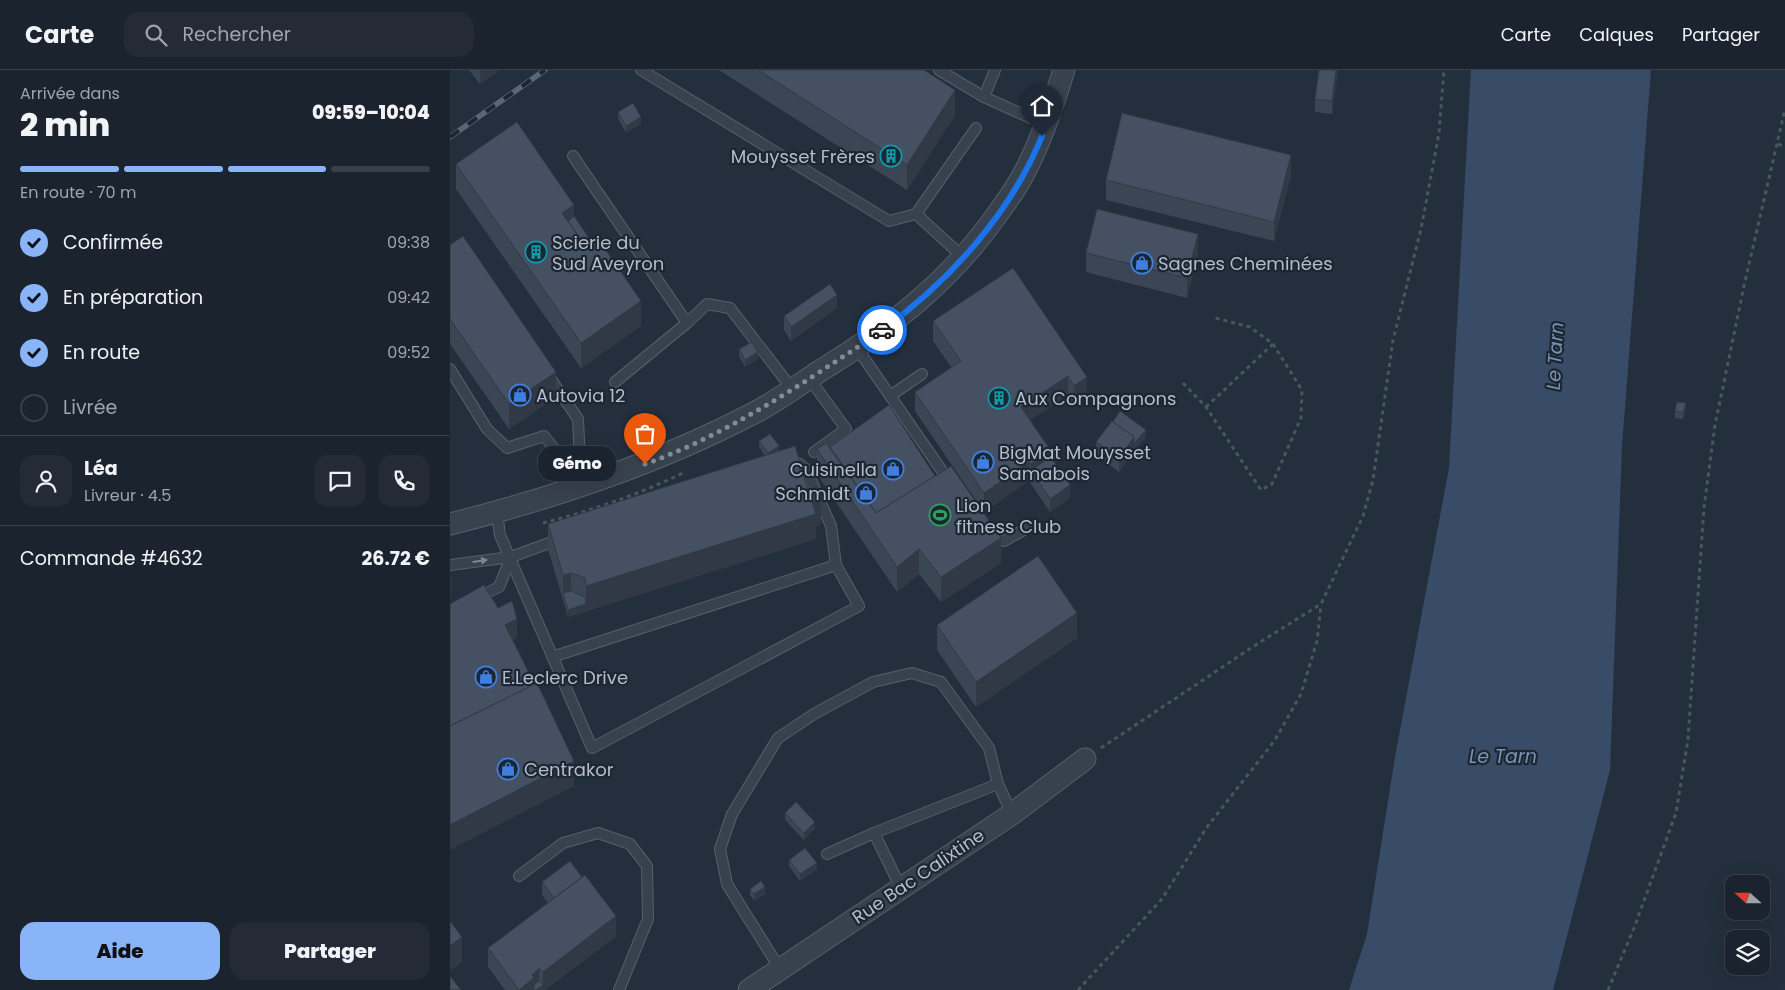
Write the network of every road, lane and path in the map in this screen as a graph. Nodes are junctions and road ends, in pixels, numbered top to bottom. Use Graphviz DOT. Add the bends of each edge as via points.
graph roads {
  1 [pos="641,70"];
  2 [pos="939,70"];
  3 [pos="996,70"];
  4 [pos="1064,70"];
  5 [pos="1444,70"];
  6 [pos="984,97"];
  7 [pos="1785,109"];
  8 [pos="1046,126"];
  9 [pos="976,128"];
  10 [pos="1778,144"];
  11 [pos="1785,147"];
  12 [pos="573,156"];
  13 [pos="916,214"];
  14 [pos="964,258"];
  15 [pos="1216,318"];
  16 [pos="687,323"];
  17 [pos="1273,344"];
  18 [pos="857,348"];
  19 [pos="450,369"];
  20 [pos="545,371"];
  21 [pos="922,374"];
  22 [pos="615,382"];
  23 [pos="1183,383"];
  24 [pos="801,384"];
  25 [pos="890,396"];
  26 [pos="1206,407"];
  27 [pos="814,452"];
  28 [pos="779,465"];
  29 [pos="581,486"];
  30 [pos="953,486"];
  31 [pos="496,512"];
  32 [pos="450,524"];
  33 [pos="1031,526"];
  34 [pos="984,530"];
  35 [pos="566,536"];
  36 [pos="511,557"];
  37 [pos="450,565"];
  38 [pos="836,565"];
  39 [pos="466,604"];
  40 [pos="1321,604"];
  41 [pos="552,657"];
  42 [pos="1085,759"];
  43 [pos="998,784"];
  44 [pos="1012,814"];
  45 [pos="874,833"];
  46 [pos="827,854"];
  47 [pos="519,876"];
  48 [pos="901,888"];
  49 [pos="780,969"];
  50 [pos="619,990"];
  51 [pos="749,990"];
  52 [pos="1078,990"];
  53 [pos="1608,990"];
  1 -- 13 [label="lane" via="889,221"];
  2 -- 6 [label="lane"];
  3 -- 6 [label="lane"];
  4 -- 8 [label="street"];
  5 -- 40 [label="path" via="1439,133 1421,229 1393,340 1373,480 1363,516"];
  6 -- 8 [label="lane"];
  7 -- 10 [label="path"];
  8 -- 14 [label="street" via="1022,177"];
  9 -- 13 [label="lane"];
  10 -- 11 [label="path"];
  10 -- 53 [label="path" via="1715,425 1704,507 1688,739 1676,813"];
  12 -- 16 [label="lane"];
  13 -- 14 [label="lane"];
  14 -- 18 [label="street" via="906,313"];
  15 -- 17 [label="path" via="1250,327"];
  16 -- 22 [label="lane"];
  16 -- 24 [label="lane" via="706,304 730,308"];
  17 -- 26 [label="path"];
  17 -- 26 [label="path" via="1302,390 1301,418 1272,484 1261,490"];
  18 -- 24 [label="street"];
  18 -- 25 [label="lane"];
  19 -- 29 [label="lane" via="488,429 507,448 544,436"];
  20 -- 29 [label="lane" via="578,420"];
  21 -- 25 [label="lane"];
  23 -- 26 [label="path"];
  24 -- 27 [label="lane" via="846,429"];
  24 -- 29 [label="street" via="754,413 661,458"];
  25 -- 30 [label="lane"];
  28 -- 38 [label="lane" via="798,463 806,469 831,526"];
  29 -- 31 [label="street"];
  31 -- 32 [label="street"];
  31 -- 36 [label="lane" via="500,535"];
  33 -- 34 [label="lane" via="1004,541 989,538"];
  35 -- 36 [label="lane"];
  37 -- 36 [label="lane, one-way"];
  36 -- 39 [label="lane" via="499,587"];
  36 -- 41 [label="lane"];
  38 -- 41 [label="lane"];
  38 -- 41 [label="lane" via="859,606 592,748"];
  40 -- 42 [label="path"];
  40 -- 52 [label="path" via="1317,641 1301,694 1275,740 1208,827 1162,899"];
  42 -- 44 [label="street, Rue Bac Calixtine"];
  43 -- 44 [label="lane"];
  43 -- 45 [label="lane"];
  43 -- 49 [label="lane" via="989,748 941,682 912,672 873,682 778,738 732,814 720,849 727,884"];
  44 -- 48 [label="street, Rue Bac Calixtine"];
  45 -- 46 [label="lane"];
  45 -- 48 [label="lane"];
  47 -- 50 [label="lane" via="563,843 598,834 630,844 647,866 648,919"];
  48 -- 49 [label="street, Rue Bac Calixtine"];
  49 -- 51 [label="street, Rue Bac Calixtine"];
}
